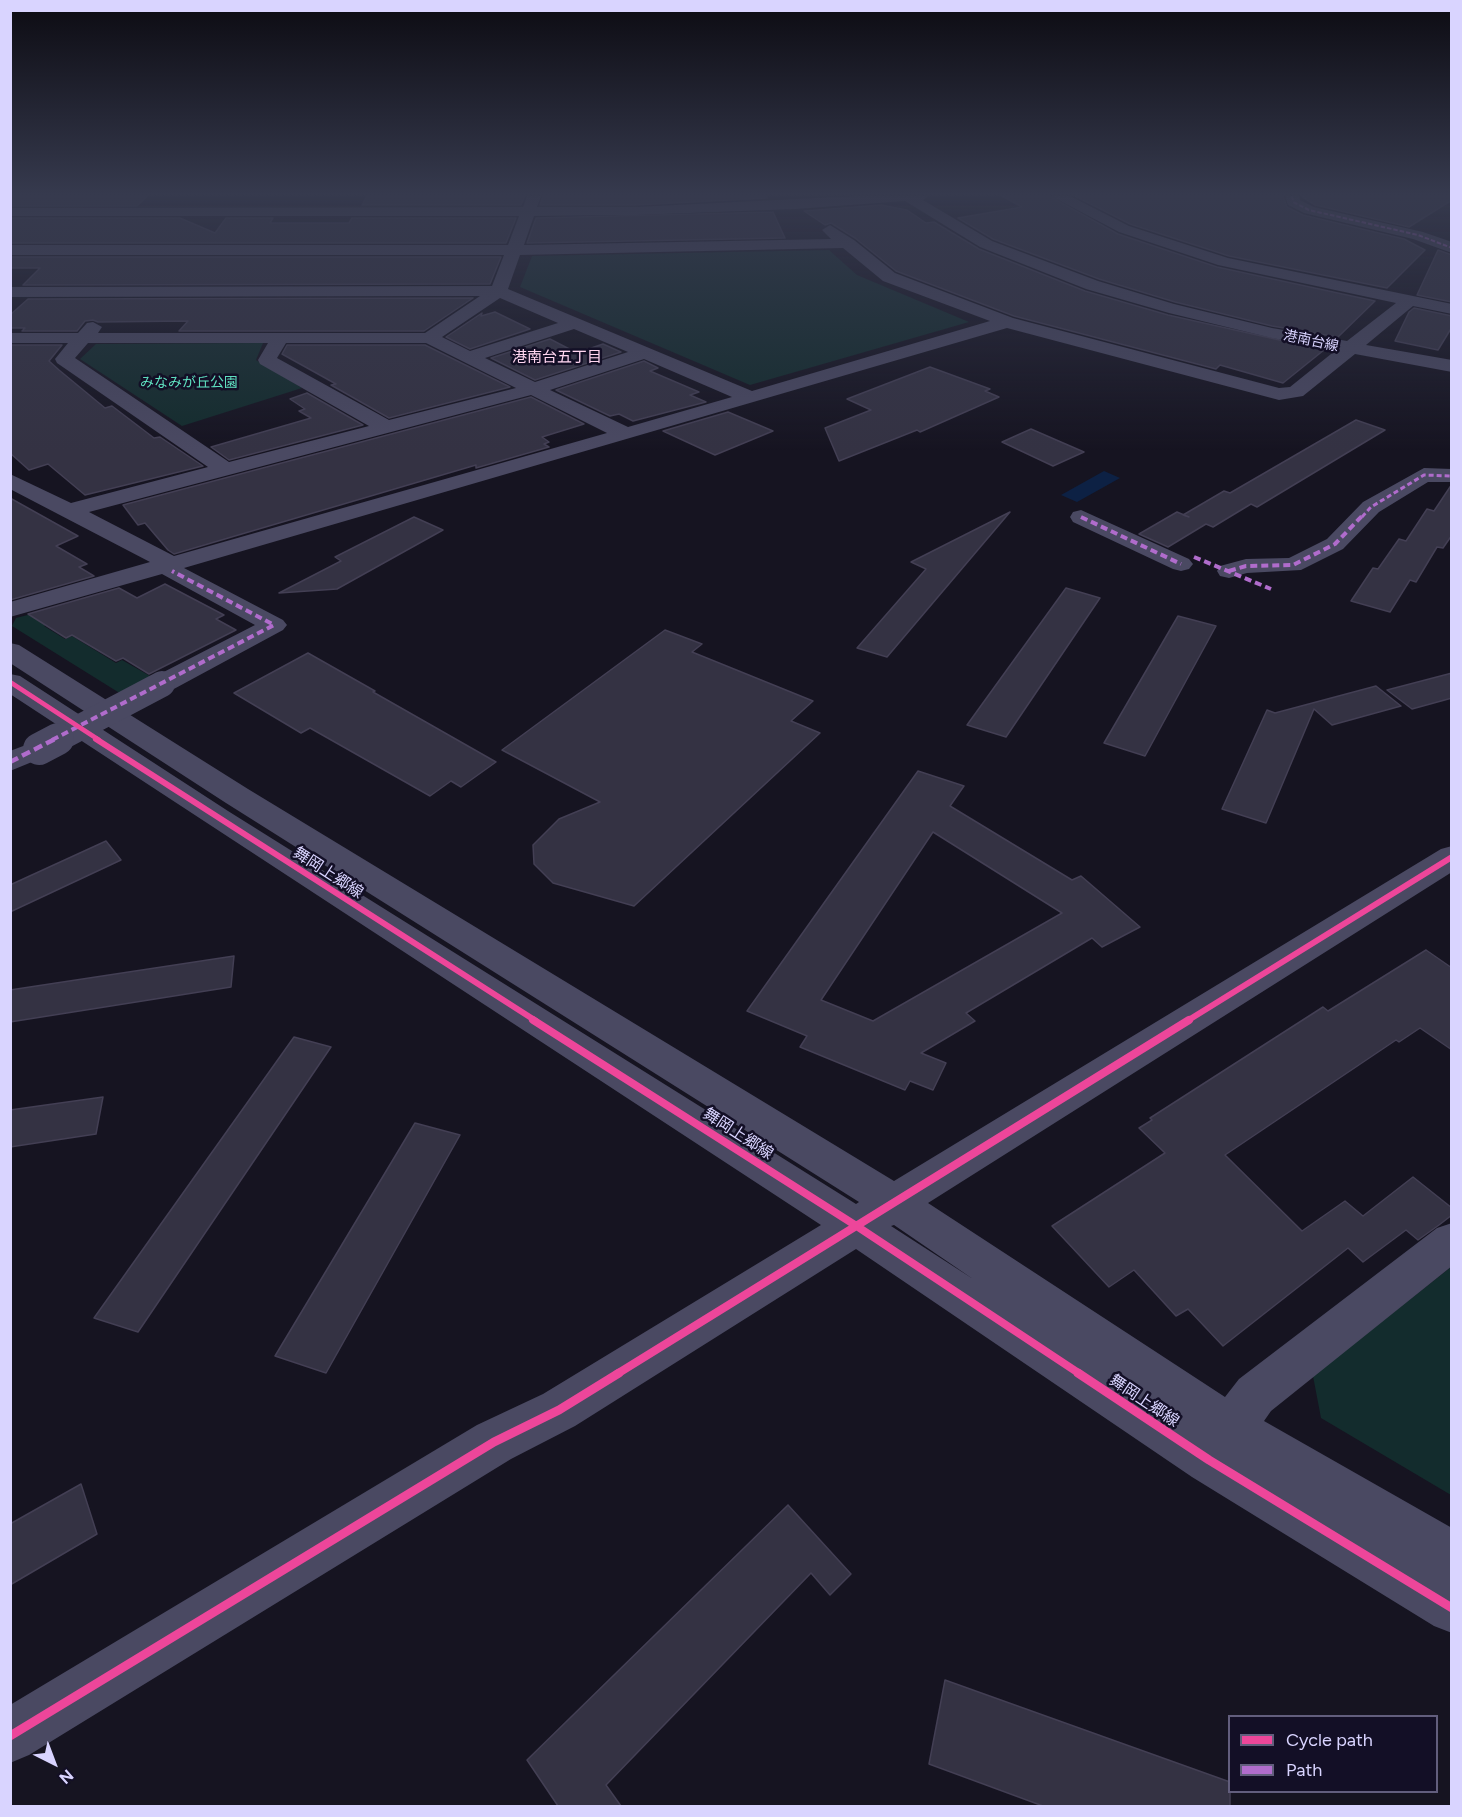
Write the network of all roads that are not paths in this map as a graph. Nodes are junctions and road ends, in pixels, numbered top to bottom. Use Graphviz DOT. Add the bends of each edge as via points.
graph roads {
  1 [pos="135,281"];
  2 [pos="502,281"];
  3 [pos="899,281"];
  4 [pos="1081,281"];
  5 [pos="1314,281"];
  6 [pos="499,291"];
  7 [pos="10,292"];
  8 [pos="124,292"];
  9 [pos="1407,302"];
  10 [pos="1452,309"];
  11 [pos="1006,322"];
  12 [pos="574,323"];
  13 [pos="85,337"];
  14 [pos="281,337"];
  15 [pos="10,338"];
  16 [pos="429,338"];
  17 [pos="1355,346"];
  18 [pos="644,353"];
  19 [pos="469,357"];
  20 [pos="1452,360"];
  21 [pos="1452,366"];
  22 [pos="533,389"];
  23 [pos="752,398"];
  24 [pos="388,428"];
  25 [pos="626,434"];
  26 [pos="225,469"];
  27 [pos="1452,476"];
  28 [pos="10,480"];
  29 [pos="70,510"];
  30 [pos="1081,517"];
  31 [pos="171,567"];
  32 [pos="1229,571"];
  33 [pos="1271,590"];
  34 [pos="10,610"];
  35 [pos="10,651"];
  36 [pos="10,682"];
  37 [pos="10,762"];
  38 [pos="1452,857"];
  39 [pos="875,1214"];
  40 [pos="1452,1241"];
  41 [pos="1219,1444"];
  42 [pos="1452,1556"];
  43 [pos="1452,1608"];
  44 [pos="10,1736"];
  1 -- 8 [label="street"];
  2 -- 6 [label="street"];
  3 -- 11 [label="street"];
  4 -- 17 [label="street, 港南台線" via="1169,308"];
  5 -- 9 [label="street"];
  6 -- 8 [label="street"];
  6 -- 12 [label="street"];
  6 -- 16 [label="street"];
  7 -- 8 [label="street"];
  8 -- 13 [label="street"];
  9 -- 10 [label="street"];
  9 -- 17 [label="street"];
  11 -- 17 [label="street" via="1280,394 1296,392"];
  11 -- 23 [label="street"];
  12 -- 18 [label="street"];
  12 -- 19 [label="street"];
  13 -- 14 [label="street"];
  13 -- 15 [label="street"];
  13 -- 26 [label="street" via="64,359"];
  14 -- 16 [label="street"];
  14 -- 24 [label="street" via="267,360"];
  16 -- 19 [label="street"];
  17 -- 20 [label="street, 港南台線"];
  17 -- 21 [label="street, 港南台線"];
  18 -- 22 [label="street"];
  18 -- 23 [label="street"];
  19 -- 22 [label="street"];
  22 -- 24 [label="street"];
  22 -- 25 [label="street"];
  23 -- 25 [label="street"];
  24 -- 26 [label="street"];
  25 -- 31 [label="street"];
  26 -- 29 [label="street"];
  27 -- 32 [label="street" via="1424,475 1371,507 1335,544 1293,565 1246,566"];
  28 -- 29 [label="street"];
  29 -- 31 [label="street"];
  30 -- 32 [label="street" via="1188,561"];
  31 -- 34 [label="street"];
  31 -- 37 [label="street, bridge" via="274,625"];
  32 -- 33 [label="street"];
  35 -- 39 [label="street, 舞岡上郷線"];
  36 -- 39 [label="street, 舞岡上郷線" via="217,818"];
  38 -- 39 [label="street"];
  39 -- 41 [label="street, 舞岡上郷線"];
  39 -- 44 [label="street" via="559,1410 494,1442"];
  40 -- 41 [label="street" via="1255,1395"];
  41 -- 42 [label="street, 舞岡上郷線"];
  41 -- 43 [label="street, 舞岡上郷線"];
}
